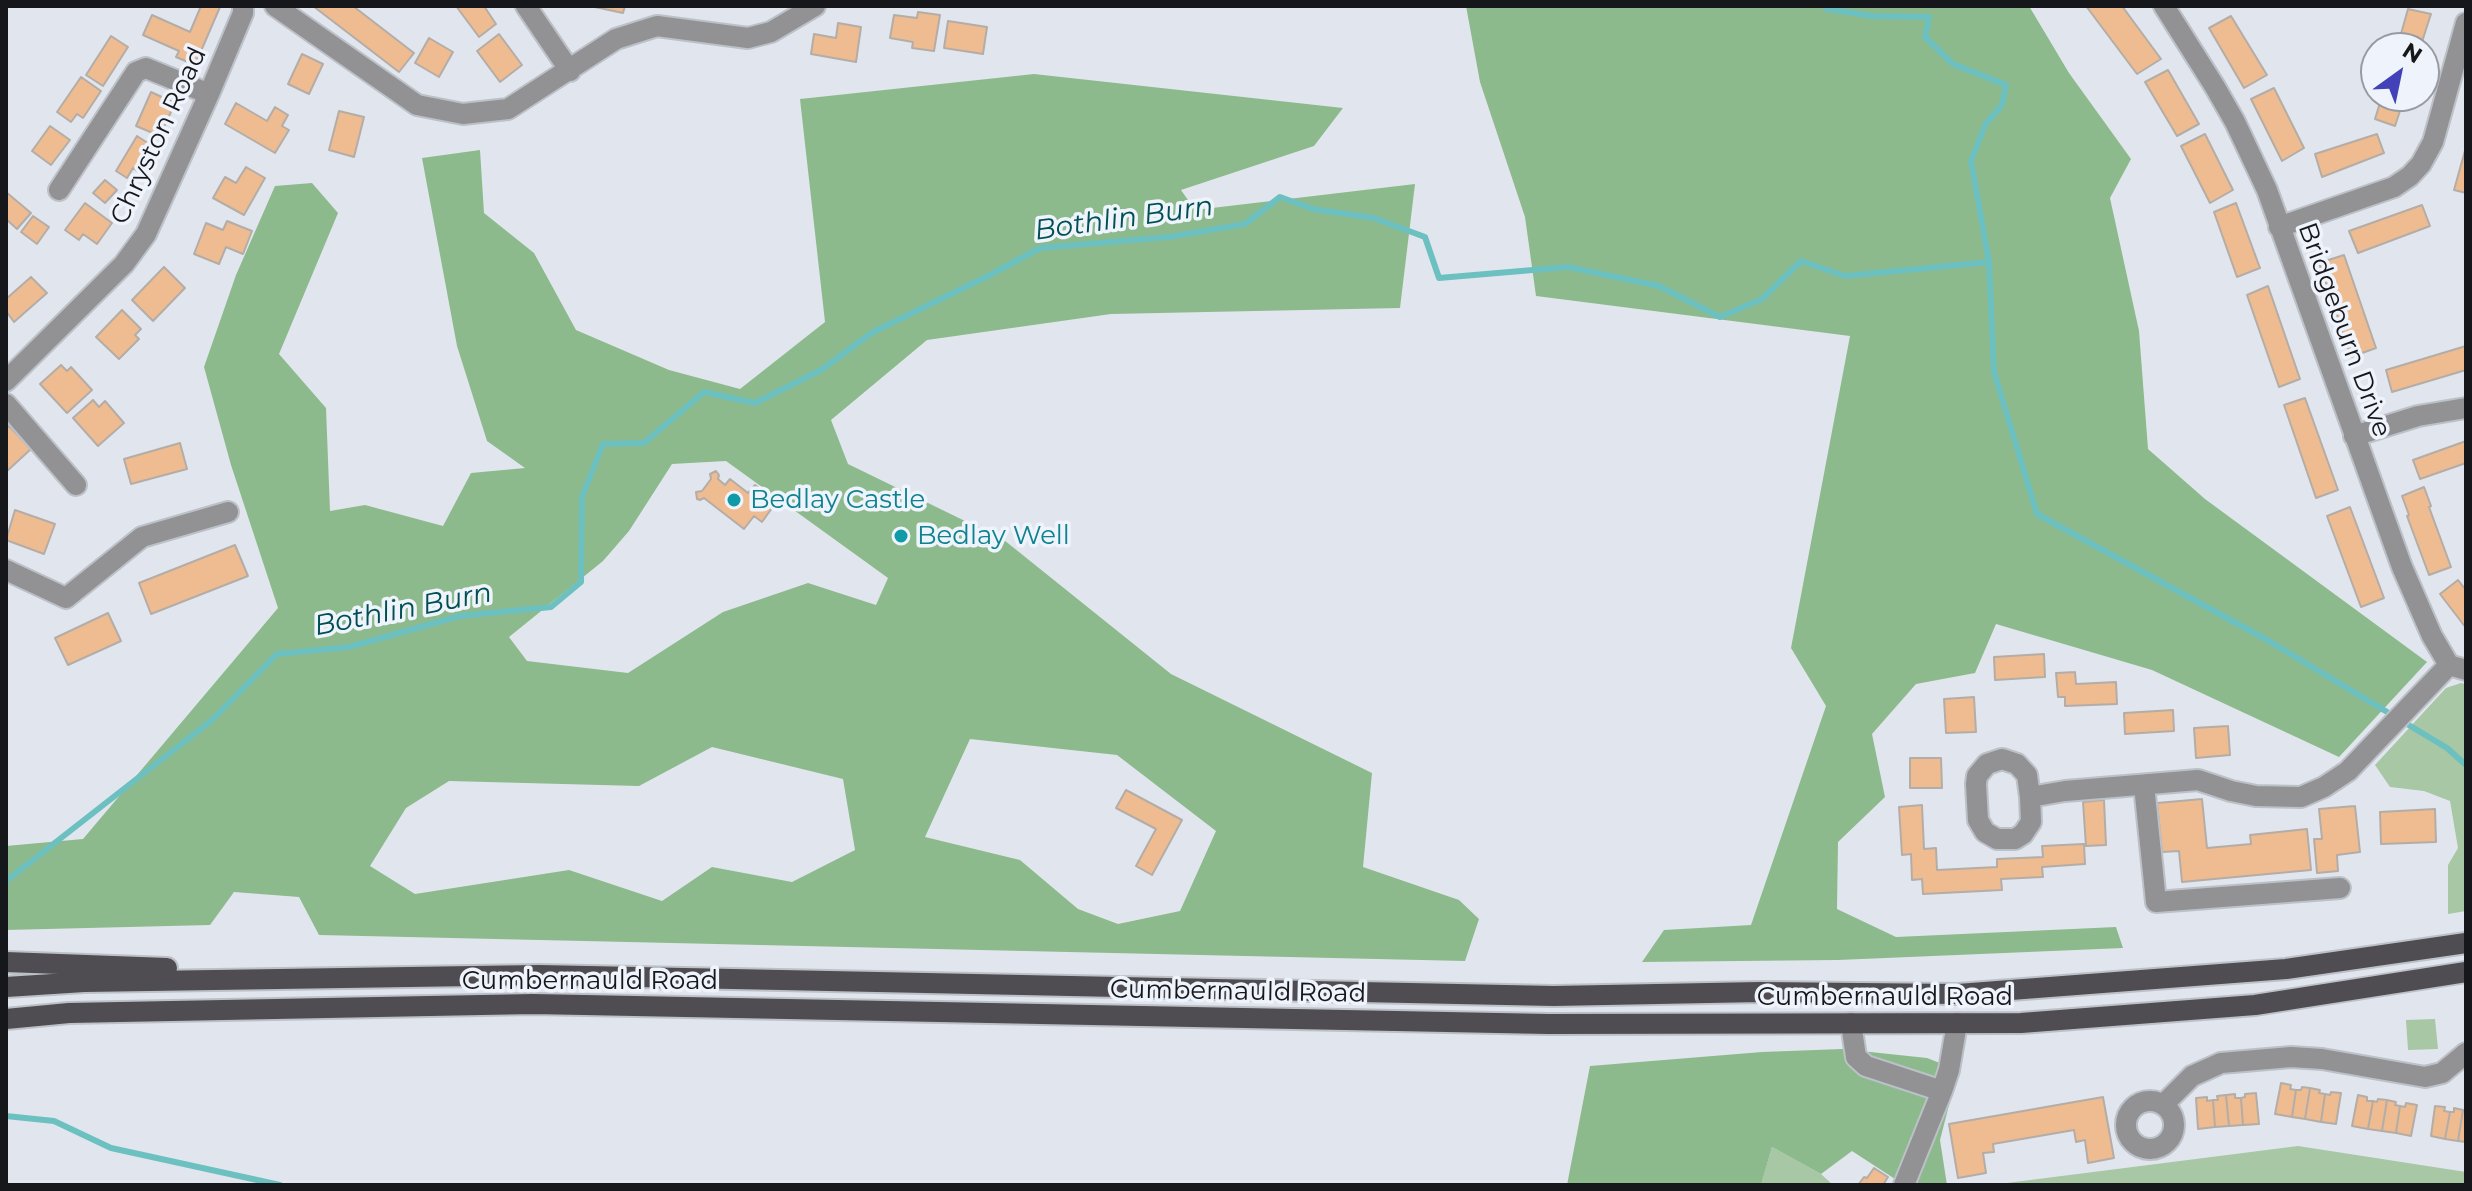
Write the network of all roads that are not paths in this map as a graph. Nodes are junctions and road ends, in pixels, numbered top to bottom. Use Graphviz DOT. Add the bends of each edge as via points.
graph roads {
  1 [pos="243,6"];
  2 [pos="275,6"];
  3 [pos="526,6"];
  4 [pos="815,6"];
  5 [pos="2164,6"];
  6 [pos="2466,23"];
  7 [pos="570,71"];
  8 [pos="209,94"];
  9 [pos="59,190"];
  10 [pos="2279,227"];
  11 [pos="6,381"];
  12 [pos="6,404"];
  13 [pos="2466,408"];
  14 [pos="2354,436"];
  15 [pos="76,485"];
  16 [pos="228,512"];
  17 [pos="6,570"];
  18 [pos="2458,668"];
  19 [pos="2144,785"];
  20 [pos="2030,797"];
  21 [pos="2340,888"];
  22 [pos="2464,943"];
  23 [pos="6,962"];
  24 [pos="2466,966"];
  25 [pos="2466,972"];
  26 [pos="239,980"];
  27 [pos="6,987"];
  28 [pos="6,1019"];
  29 [pos="1851,1023"];
  30 [pos="1957,1023"];
  31 [pos="2465,1056"];
  32 [pos="1942,1091"];
  33 [pos="2163,1105"];
  34 [pos="1904,1185"];
  1 -- 8 [label="street, Chryston Road"];
  2 -- 7 [label="street" via="417,105 463,114 508,109"];
  3 -- 7 [label="street"];
  4 -- 7 [label="street" via="771,32 748,38 657,26 616,39"];
  5 -- 10 [label="street, Bridgeburn Drive" via="2235,122"];
  6 -- 10 [label="street" via="2433,142 2421,164 2394,187"];
  8 -- 9 [label="street" via="146,68 136,72"];
  8 -- 11 [label="street, Chryston Road" via="146,234 124,264"];
  10 -- 14 [label="street, Bridgeburn Drive"];
  12 -- 15 [label="street"];
  13 -- 14 [label="street"];
  14 -- 18 [label="street, Bridgeburn Drive" via="2432,636"];
  16 -- 17 [label="street" via="142,537 66,598"];
  18 -- 19 [label="street" via="2426,690 2348,771 2301,797 2256,796 2198,780"];
  19 -- 20 [label="street"];
  19 -- 21 [label="street" via="2156,902"];
  22 -- 24 [label="street"];
  22 -- 26 [label="main road, Cumbernauld Road" via="2286,969 1958,994 1554,996 539,975"];
  23 -- 26 [label="main road, Cumbernauld Road" via="166,968"];
  25 -- 30 [label="main road, Cumbernauld Road" via="2255,1005"];
  26 -- 27 [label="main road, Cumbernauld Road"];
  28 -- 29 [label="main road, Cumbernauld Road" via="69,1013 533,1004 1507,1023"];
  29 -- 30 [label="main road, Cumbernauld Road"];
  29 -- 32 [label="street" via="1856,1057 1866,1066"];
  30 -- 32 [label="street"];
  31 -- 33 [label="street" via="2442,1073 2425,1077 2322,1059 2221,1063 2192,1076"];
  32 -- 34 [label="street"];
}
